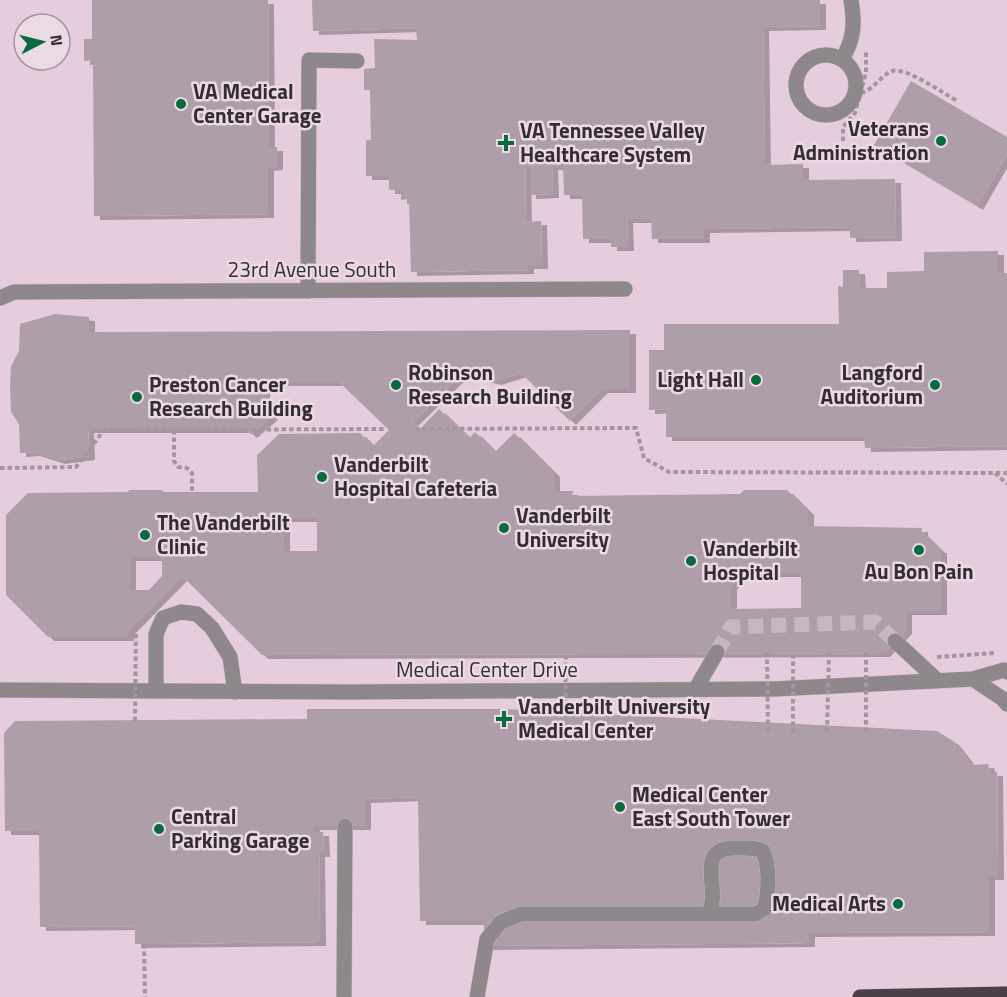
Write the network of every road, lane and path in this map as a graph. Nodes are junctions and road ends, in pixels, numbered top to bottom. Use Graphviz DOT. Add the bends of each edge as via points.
graph roads {
  1 [pos="851,0"];
  2 [pos="866,42"];
  3 [pos="842,59"];
  4 [pos="357,61"];
  5 [pos="860,94"];
  6 [pos="957,100"];
  7 [pos="843,141"];
  8 [pos="625,289"];
  9 [pos="308,291"];
  10 [pos="0,298"];
  11 [pos="385,429"];
  12 [pos="415,429"];
  13 [pos="174,430"];
  14 [pos="0,468"];
  15 [pos="995,473"];
  16 [pos="1007,473"];
  17 [pos="1007,484"];
  18 [pos="192,493"];
  19 [pos="136,623"];
  20 [pos="895,641"];
  21 [pos="566,652"];
  22 [pos="717,652"];
  23 [pos="767,652"];
  24 [pos="829,652"];
  25 [pos="866,652"];
  26 [pos="996,653"];
  27 [pos="793,654"];
  28 [pos="933,657"];
  29 [pos="1007,672"];
  30 [pos="973,679"];
  31 [pos="937,680"];
  32 [pos="0,690"];
  33 [pos="695,690"];
  34 [pos="156,691"];
  35 [pos="235,692"];
  36 [pos="1007,704"];
  37 [pos="565,712"];
  38 [pos="135,721"];
  39 [pos="827,732"];
  40 [pos="866,732"];
  41 [pos="768,733"];
  42 [pos="793,733"];
  43 [pos="345,826"];
  44 [pos="708,914"];
  45 [pos="144,944"];
  46 [pos="1007,994"];
  47 [pos="145,997"];
  48 [pos="344,997"];
  49 [pos="477,997"];
  50 [pos="860,997"];
  1 -- 3 [label="street" via="851,44"];
  2 -- 5 [label="path" via="866,72"];
  3 -- 3 [label="street" via="822,55 799,72 796,92 815,114 835,114 851,103 856,84"];
  4 -- 9 [label="street" via="309,60"];
  5 -- 6 [label="path" via="889,72 899,70"];
  5 -- 7 [label="path" via="855,113 843,127"];
  8 -- 9 [label="street, 23rd Avenue South"];
  9 -- 10 [label="street, 23rd Avenue South" via="14,292"];
  11 -- 13 [label="path"];
  12 -- 15 [label="path" via="636,428 644,458 669,472"];
  13 -- 14 [label="path" via="104,430 76,467"];
  13 -- 18 [label="path" via="174,461 192,473"];
  15 -- 16 [label="path"];
  15 -- 17 [label="path"];
  19 -- 38 [label="path, bridge"];
  20 -- 31 [label="street"];
  21 -- 37 [label="path, bridge"];
  22 -- 33 [label="street"];
  23 -- 41 [label="path, bridge"];
  24 -- 39 [label="path, bridge"];
  25 -- 40 [label="path, bridge"];
  26 -- 28 [label="path"];
  27 -- 42 [label="path, bridge"];
  29 -- 30 [label="street, Medical Center Drive"];
  30 -- 31 [label="street, Medical Center Drive"];
  30 -- 36 [label="street"];
  31 -- 33 [label="street, Medical Center Drive"];
  32 -- 34 [label="street, Medical Center Drive"];
  33 -- 35 [label="street, Medical Center Drive"];
  34 -- 35 [label="street, Medical Center Drive"];
  34 -- 35 [label="street" via="156,634 163,618 181,612 197,614 212,628 230,657"];
  43 -- 48 [label="street"];
  44 -- 44 [label="street" via="756,914 764,909 767,880 763,851 725,847 717,851 712,858 712,904"];
  44 -- 49 [label="street" via="521,914 501,922 487,939"];
  45 -- 47 [label="path"];
  46 -- 50 [label="main road"];
}
